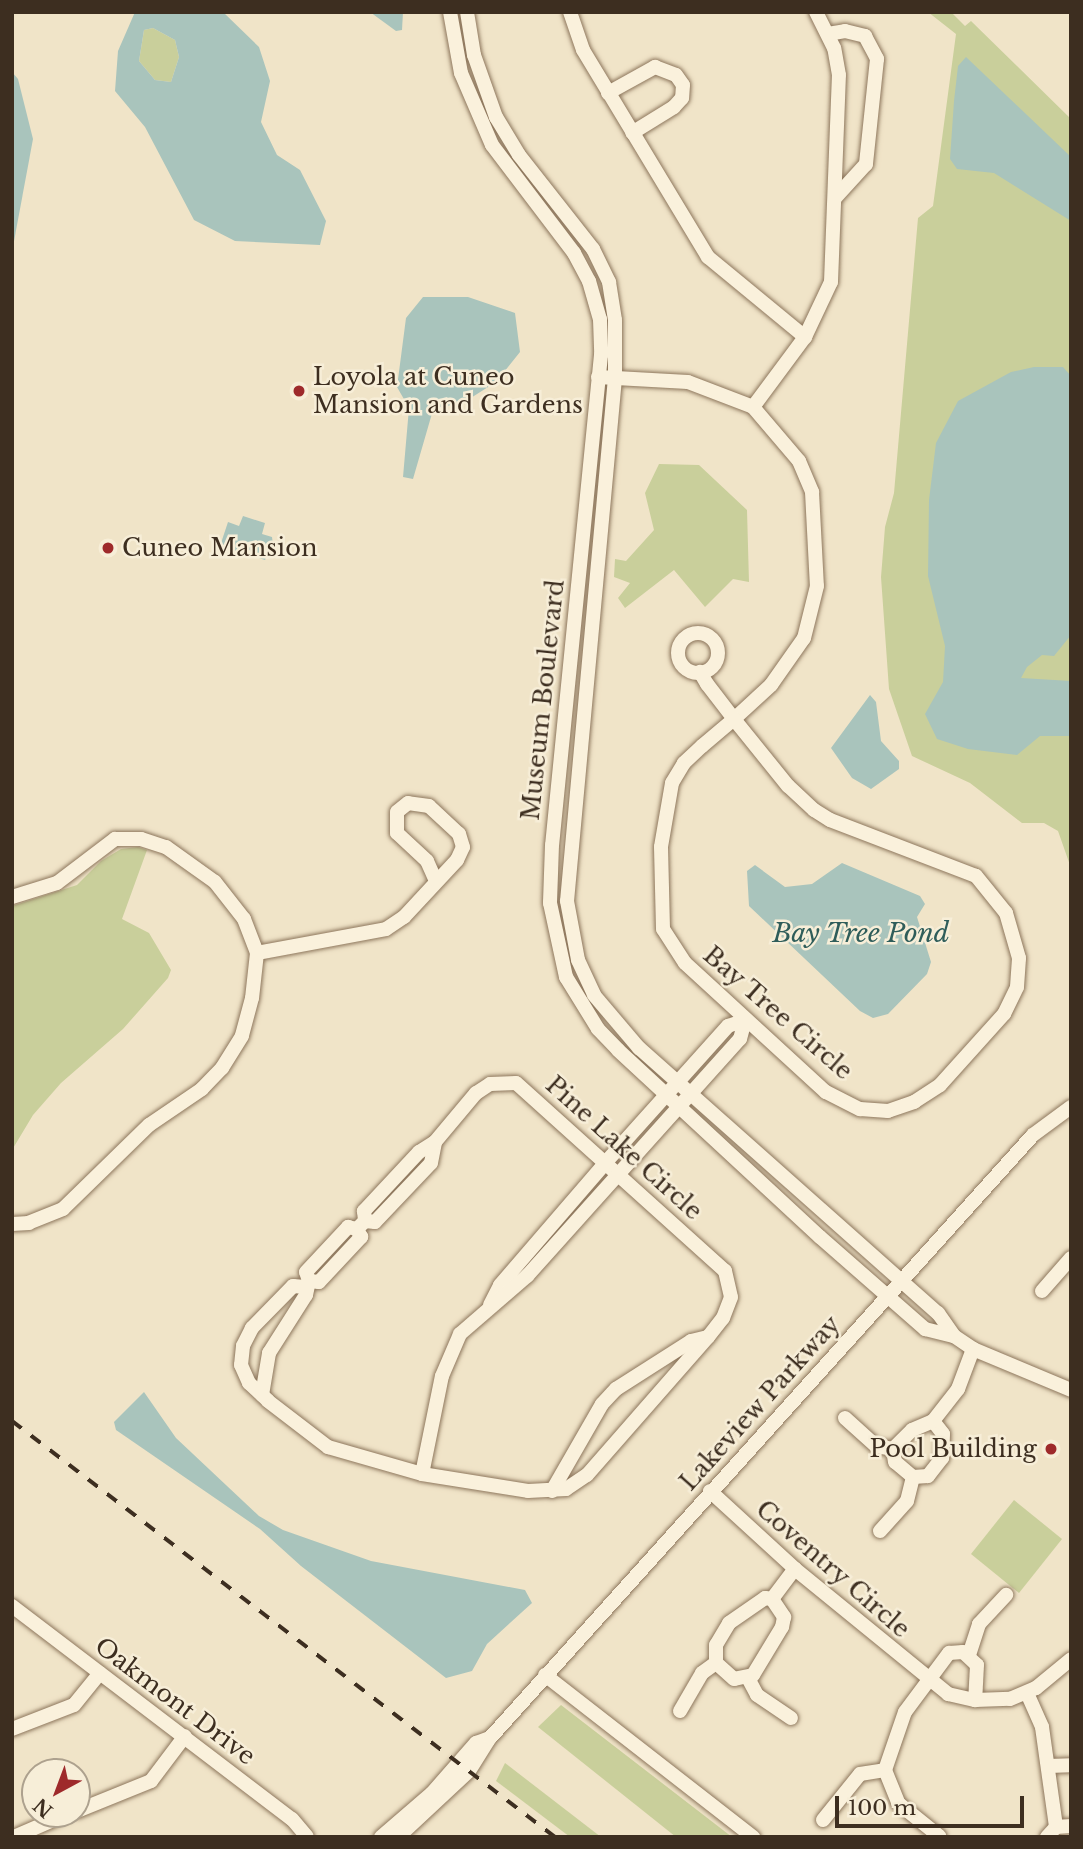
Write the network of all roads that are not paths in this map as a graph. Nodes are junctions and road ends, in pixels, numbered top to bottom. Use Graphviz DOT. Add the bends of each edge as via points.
graph roads {
  1 [pos="450,12"];
  2 [pos="467,12"];
  3 [pos="570,12"];
  4 [pos="816,12"];
  5 [pos="828,34"];
  6 [pos="608,93"];
  7 [pos="632,133"];
  8 [pos="836,197"];
  9 [pos="805,337"];
  10 [pos="598,377"];
  11 [pos="615,378"];
  12 [pos="753,407"];
  13 [pos="700,672"];
  14 [pos="734,719"];
  15 [pos="435,879"];
  16 [pos="12,897"];
  17 [pos="257,953"];
  18 [pos="745,1020"];
  19 [pos="678,1081"];
  20 [pos="690,1093"];
  21 [pos="667,1094"];
  22 [pos="680,1105"];
  23 [pos="1071,1107"];
  24 [pos="606,1162"];
  25 [pos="617,1172"];
  26 [pos="12,1224"];
  27 [pos="1071,1258"];
  28 [pos="900,1281"];
  29 [pos="307,1284"];
  30 [pos="1042,1291"];
  31 [pos="886,1297"];
  32 [pos="490,1305"];
  33 [pos="954,1336"];
  34 [pos="708,1337"];
  35 [pos="973,1349"];
  36 [pos="1071,1390"];
  37 [pos="262,1395"];
  38 [pos="845,1418"];
  39 [pos="933,1421"];
  40 [pos="893,1449"];
  41 [pos="422,1474"];
  42 [pos="913,1477"];
  43 [pos="552,1491"];
  44 [pos="709,1491"];
  45 [pos="880,1531"];
  46 [pos="795,1569"];
  47 [pos="1006,1595"];
  48 [pos="772,1599"];
  49 [pos="12,1606"];
  50 [pos="969,1655"];
  51 [pos="1071,1659"];
  52 [pos="716,1663"];
  53 [pos="100,1673"];
  54 [pos="545,1675"];
  55 [pos="748,1678"];
  56 [pos="926,1681"];
  57 [pos="1027,1693"];
  58 [pos="975,1700"];
  59 [pos="680,1711"];
  60 [pos="791,1718"];
  61 [pos="12,1729"];
  62 [pos="185,1736"];
  63 [pos="490,1738"];
  64 [pos="1071,1765"];
  65 [pos="1048,1766"];
  66 [pos="885,1770"];
  67 [pos="91,1805"];
  68 [pos="823,1820"];
  69 [pos="35,1828"];
  70 [pos="1058,1830"];
  71 [pos="939,1836"];
  72 [pos="14,1837"];
  73 [pos="307,1837"];
  74 [pos="381,1837"];
  75 [pos="398,1837"];
  76 [pos="753,1837"];
  1 -- 10 [label="street, Museum Boulevard" via="461,72 492,145 574,253 589,281 600,319"];
  2 -- 11 [label="street, Museum Boulevard" via="474,55 496,117 519,155 593,249 609,282"];
  3 -- 6 [label="street" via="583,50"];
  4 -- 5 [label="street"];
  5 -- 8 [label="street" via="839,75"];
  5 -- 8 [label="street" via="845,30 865,36 877,59 866,164"];
  6 -- 7 [label="street"];
  6 -- 7 [label="street" via="655,67 676,75 683,85 682,98 674,107"];
  7 -- 9 [label="street" via="708,257"];
  8 -- 9 [label="street" via="831,282"];
  9 -- 12 [label="street"];
  10 -- 11 [label="street, Bay Tree Circle"];
  10 -- 21 [label="street, Museum Boulevard" via="550,903 559,957 574,994 598,1029"];
  11 -- 12 [label="street, Bay Tree Circle" via="688,382"];
  11 -- 19 [label="street, Museum Boulevard" via="567,901 579,960 594,995 639,1048"];
  12 -- 14 [label="street, Bay Tree Circle" via="799,461 811,492 817,586 804,638 787,667"];
  13 -- 14 [label="street"];
  14 -- 18 [label="street, Bay Tree Circle" via="684,763 672,783 663,818 659,894 663,929 671,948"];
  14 -- 18 [label="street, Bay Tree Circle" via="788,786 822,815 976,876 1006,912 1019,957 1017,987 1004,1014 940,1085 888,1111 860,1109 826,1092"];
  15 -- 15 [label="street" via="427,862 397,833 395,819 408,803 429,807 462,840 457,860"];
  15 -- 17 [label="street" via="404,917 386,929"];
  16 -- 17 [label="street" via="57,883 115,839 141,839 166,847 215,882 244,919"];
  17 -- 26 [label="street" via="242,1036 222,1069 202,1089 149,1125 64,1209 29,1223"];
  18 -- 19 [label="street" via="728,1026"];
  18 -- 20 [label="street" via="740,1039"];
  19 -- 20 [label="street, Museum Boulevard"];
  19 -- 21 [label="street"];
  20 -- 22 [label="street"];
  20 -- 28 [label="street, Museum Boulevard"];
  21 -- 22 [label="street, Museum Boulevard"];
  21 -- 24 [label="street"];
  22 -- 25 [label="street"];
  22 -- 31 [label="street, Museum Boulevard"];
  23 -- 28 [label="street, Lakeview Parkway" via="1033,1135"];
  24 -- 25 [label="street, Pine Lake Circle"];
  24 -- 29 [label="street, Pine Lake Circle" via="529,1091 502,1082 475,1093 435,1142 431,1163 375,1222 361,1225 360,1237 319,1282"];
  24 -- 32 [label="street" via="500,1284"];
  25 -- 32 [label="street" via="509,1295"];
  25 -- 34 [label="street, Pine Lake Circle" via="725,1271 731,1297 723,1318"];
  27 -- 30 [label="street"];
  28 -- 31 [label="street, Lakeview Parkway"];
  28 -- 33 [label="street" via="939,1313"];
  29 -- 37 [label="street" via="306,1295 269,1353"];
  29 -- 37 [label="street, Pine Lake Circle" via="293,1286 252,1328 243,1346 241,1365 249,1383"];
  31 -- 33 [label="street" via="925,1329"];
  31 -- 44 [label="street, Lakeview Parkway"];
  32 -- 41 [label="street" via="454,1346 442,1376"];
  33 -- 35 [label="street"];
  34 -- 43 [label="street, Pine Lake Circle" via="587,1475"];
  34 -- 43 [label="street" via="691,1341 616,1389 602,1404"];
  35 -- 36 [label="street"];
  35 -- 39 [label="street" via="958,1389"];
  37 -- 41 [label="street, Pine Lake Circle" via="328,1447"];
  38 -- 40 [label="street" via="876,1446"];
  39 -- 40 [label="street" via="912,1430"];
  39 -- 42 [label="street" via="943,1434 942,1458 928,1476"];
  40 -- 42 [label="street" via="895,1462"];
  41 -- 43 [label="street, Pine Lake Circle"];
  42 -- 45 [label="street" via="907,1501"];
  44 -- 46 [label="street, Coventry Circle"];
  44 -- 54 [label="street, Lakeview Parkway"];
  46 -- 48 [label="street"];
  46 -- 56 [label="street, Coventry Circle" via="880,1635"];
  47 -- 50 [label="street" via="979,1624"];
  48 -- 52 [label="street" via="765,1598 729,1623 715,1646"];
  48 -- 55 [label="street" via="784,1617 782,1627"];
  49 -- 53 [label="street, Oakmont Drive"];
  50 -- 56 [label="street" via="949,1653"];
  50 -- 58 [label="street" via="977,1665"];
  51 -- 57 [label="street, Coventry Circle"];
  52 -- 55 [label="street" via="734,1679"];
  52 -- 59 [label="street" via="702,1673"];
  53 -- 61 [label="street" via="74,1705"];
  53 -- 62 [label="street, Oakmont Drive"];
  54 -- 63 [label="street, Lakeview Parkway"];
  54 -- 76 [label="street"];
  55 -- 60 [label="street" via="757,1695"];
  56 -- 58 [label="street, Coventry Circle" via="948,1694"];
  56 -- 66 [label="street" via="905,1712"];
  57 -- 58 [label="street, Coventry Circle" via="1010,1699"];
  57 -- 65 [label="street" via="1042,1727"];
  62 -- 67 [label="street" via="151,1781"];
  62 -- 73 [label="street, Oakmont Drive" via="292,1819"];
  63 -- 74 [label="street, Lakeview Parkway" via="476,1743 432,1793"];
  63 -- 75 [label="street, Lakeview Parkway" via="486,1752 470,1771"];
  64 -- 65 [label="street"];
  65 -- 70 [label="street"];
  66 -- 68 [label="street" via="860,1774"];
  66 -- 71 [label="street" via="898,1803"];
  69 -- 72 [label="street"];
}
